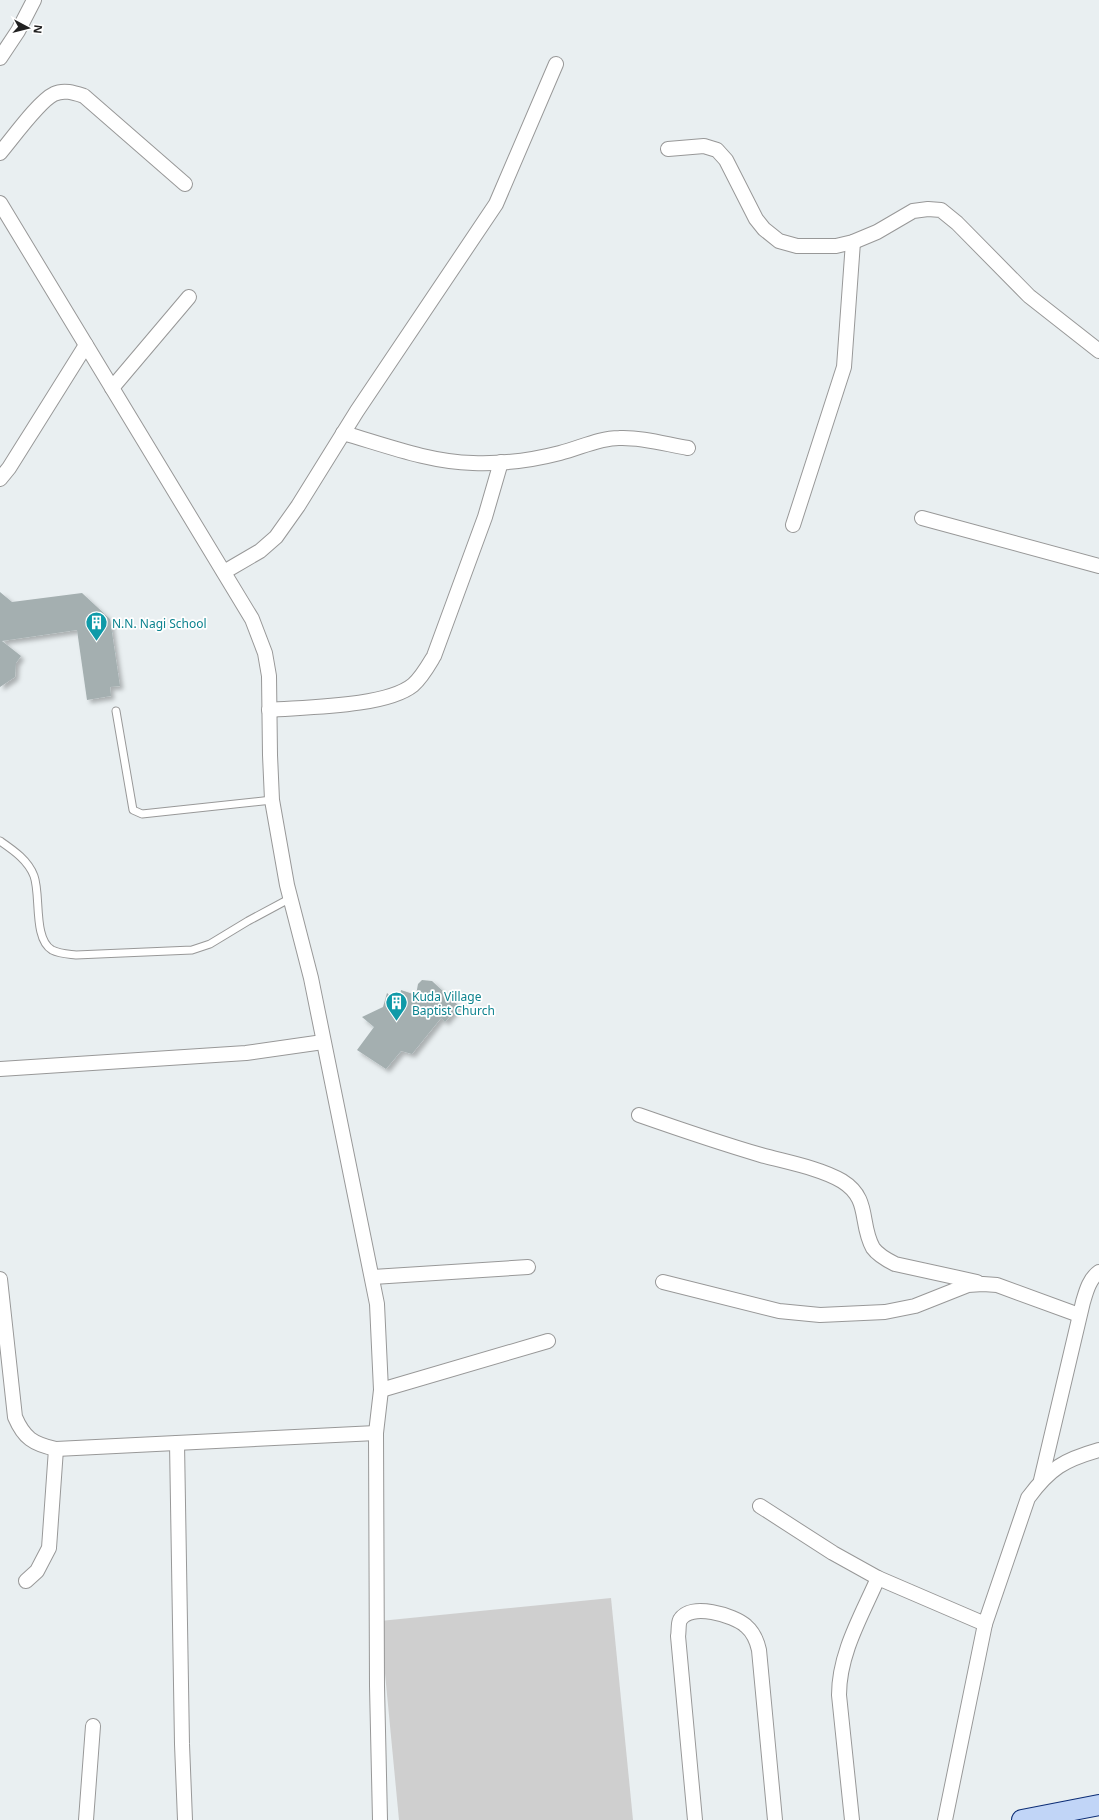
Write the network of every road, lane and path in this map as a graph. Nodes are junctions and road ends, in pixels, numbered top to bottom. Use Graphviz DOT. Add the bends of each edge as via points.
graph roads {
  1 [pos="34,0"];
  2 [pos="0,58"];
  3 [pos="556,64"];
  4 [pos="668,149"];
  5 [pos="0,153"];
  6 [pos="185,184"];
  7 [pos="0,203"];
  8 [pos="853,242"];
  9 [pos="189,297"];
  10 [pos="86,345"];
  11 [pos="1099,351"];
  12 [pos="112,388"];
  13 [pos="343,434"];
  14 [pos="688,448"];
  15 [pos="500,462"];
  16 [pos="0,479"];
  17 [pos="922,518"];
  18 [pos="793,525"];
  19 [pos="1099,566"];
  20 [pos="224,572"];
  21 [pos="269,710"];
  22 [pos="116,711"];
  23 [pos="272,800"];
  24 [pos="0,841"];
  25 [pos="290,899"];
  26 [pos="323,1042"];
  27 [pos="0,1069"];
  28 [pos="639,1115"];
  29 [pos="528,1267"];
  30 [pos="1099,1272"];
  31 [pos="373,1277"];
  32 [pos="0,1279"];
  33 [pos="663,1282"];
  34 [pos="983,1284"];
  35 [pos="1079,1315"];
  36 [pos="548,1341"];
  37 [pos="381,1390"];
  38 [pos="376,1433"];
  39 [pos="177,1443"];
  40 [pos="56,1449"];
  41 [pos="1099,1450"];
  42 [pos="1041,1480"];
  43 [pos="760,1506"];
  44 [pos="878,1578"];
  45 [pos="26,1581"];
  46 [pos="985,1624"];
  47 [pos="92,1726"];
  48 [pos="1099,1805"];
  49 [pos="86,1820"];
  50 [pos="185,1820"];
  51 [pos="380,1820"];
  52 [pos="695,1820"];
  53 [pos="775,1820"];
  54 [pos="852,1820"];
  55 [pos="945,1820"];
  56 [pos="1022,1820"];
  1 -- 2 [label="street"];
  3 -- 13 [label="street" via="496,204"];
  4 -- 8 [label="street" via="704,146 717,150 734,173 756,219 779,241 798,246 836,246"];
  5 -- 6 [label="street" via="45,100 55,93 69,92 84,96"];
  7 -- 10 [label="street"];
  8 -- 11 [label="street" via="877,232 913,211 941,210 1029,296"];
  8 -- 18 [label="street" via="844,367"];
  9 -- 12 [label="street"];
  10 -- 12 [label="street"];
  10 -- 16 [label="street"];
  12 -- 20 [label="street"];
  13 -- 15 [label="street" via="424,456 473,463"];
  13 -- 20 [label="street" via="276,537 260,551"];
  14 -- 15 [label="street" via="636,438 604,439 559,453"];
  15 -- 21 [label="street" via="485,518 434,656 423,675 412,686 397,695 366,702"];
  17 -- 19 [label="street"];
  20 -- 21 [label="street" via="252,619 266,653"];
  21 -- 23 [label="street"];
  22 -- 23 [label="lane" via="133,810 137,813"];
  23 -- 25 [label="street"];
  24 -- 25 [label="lane" via="17,853 30,869 37,887 41,934 50,949 61,953 76,955 192,950 210,944"];
  25 -- 26 [label="street" via="311,978"];
  26 -- 27 [label="street" via="246,1053"];
  26 -- 31 [label="street"];
  28 -- 34 [label="street" via="842,1181 857,1193 874,1249 884,1258 895,1264"];
  29 -- 31 [label="street"];
  30 -- 35 [label="street" via="1094,1275 1087,1289"];
  31 -- 37 [label="street" via="377,1304"];
  32 -- 40 [label="street" via="16,1417 21,1431 31,1440"];
  33 -- 34 [label="street" via="780,1311 820,1315 885,1312 915,1306 968,1285"];
  34 -- 35 [label="street" via="997,1285"];
  35 -- 42 [label="street"];
  36 -- 37 [label="street"];
  37 -- 38 [label="street"];
  38 -- 39 [label="street"];
  38 -- 51 [label="street"];
  39 -- 40 [label="street"];
  39 -- 50 [label="street"];
  40 -- 45 [label="street" via="49,1548 37,1571"];
  41 -- 42 [label="street" via="1076,1456"];
  42 -- 46 [label="street" via="1028,1498"];
  43 -- 44 [label="street"];
  44 -- 46 [label="street"];
  44 -- 54 [label="street" via="845,1654 839,1679"];
  46 -- 55 [label="street"];
  47 -- 49 [label="street"];
  48 -- 56 [label="main road"];
  52 -- 53 [label="street" via="678,1636 680,1621 686,1614 694,1611 716,1612 746,1625 756,1638"];
}
